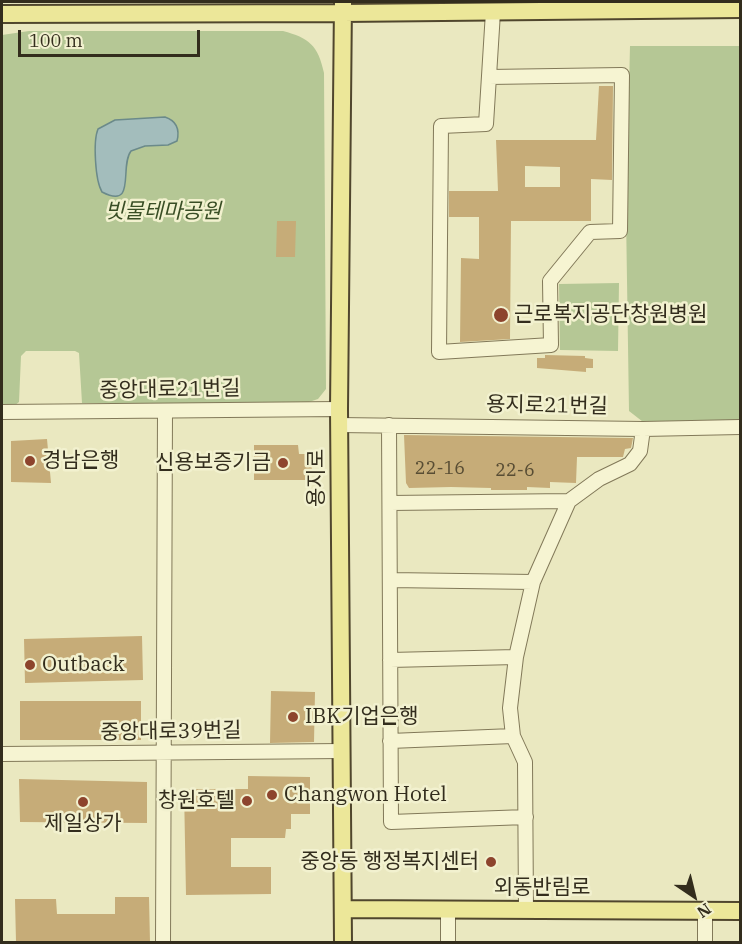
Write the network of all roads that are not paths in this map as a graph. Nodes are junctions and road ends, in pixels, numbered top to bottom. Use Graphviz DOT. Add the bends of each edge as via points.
graph roads {
  1 [pos="343,7"];
  2 [pos="741,9"];
  3 [pos="493,12"];
  4 [pos="2,14"];
  5 [pos="489,77"];
  6 [pos="165,411"];
  7 [pos="2,412"];
  8 [pos="339,417"];
  9 [pos="389,425"];
  10 [pos="741,426"];
  11 [pos="643,429"];
  12 [pos="569,501"];
  13 [pos="390,503"];
  14 [pos="390,580"];
  15 [pos="532,582"];
  16 [pos="516,657"];
  17 [pos="390,660"];
  18 [pos="513,736"];
  19 [pos="390,741"];
  20 [pos="342,751"];
  21 [pos="164,753"];
  22 [pos="2,754"];
  23 [pos="526,817"];
  24 [pos="343,909"];
  25 [pos="448,910"];
  26 [pos="526,910"];
  27 [pos="705,910"];
  28 [pos="741,911"];
  29 [pos="164,942"];
  30 [pos="343,942"];
  31 [pos="448,942"];
  32 [pos="705,942"];
  1 -- 3 [label="main road"];
  1 -- 4 [label="main road"];
  1 -- 8 [label="main road, 용지로"];
  2 -- 3 [label="main road"];
  3 -- 5 [label="street"];
  5 -- 5 [label="street" via="486,124 441,126 439,352 550,345 550,281 590,232 621,231 622,75"];
  6 -- 7 [label="street, 중앙대로21번길"];
  6 -- 8 [label="street, 중앙대로21번길"];
  6 -- 21 [label="street"];
  8 -- 9 [label="street, 용지로21번길"];
  8 -- 20 [label="main road, 용지로"];
  9 -- 11 [label="street, 용지로21번길"];
  9 -- 13 [label="street"];
  10 -- 11 [label="street, 용지로21번길"];
  11 -- 12 [label="street" via="640,452 630,464 599,479"];
  12 -- 13 [label="street"];
  12 -- 15 [label="street"];
  13 -- 14 [label="street"];
  14 -- 15 [label="street"];
  14 -- 17 [label="street"];
  15 -- 16 [label="street"];
  16 -- 17 [label="street"];
  16 -- 18 [label="street" via="510,708"];
  17 -- 19 [label="street"];
  18 -- 19 [label="street"];
  18 -- 23 [label="street" via="525,762"];
  19 -- 23 [label="street" via="391,822"];
  20 -- 21 [label="street, 중앙대로39번길"];
  20 -- 24 [label="main road, 용지로"];
  21 -- 22 [label="street, 중앙대로39번길"];
  21 -- 29 [label="street"];
  23 -- 26 [label="street"];
  24 -- 25 [label="main road, 외동반림로"];
  24 -- 30 [label="main road, 용지로"];
  25 -- 26 [label="main road, 외동반림로"];
  25 -- 31 [label="street"];
  26 -- 27 [label="main road, 외동반림로"];
  27 -- 28 [label="main road, 외동반림로"];
  27 -- 32 [label="street"];
}
